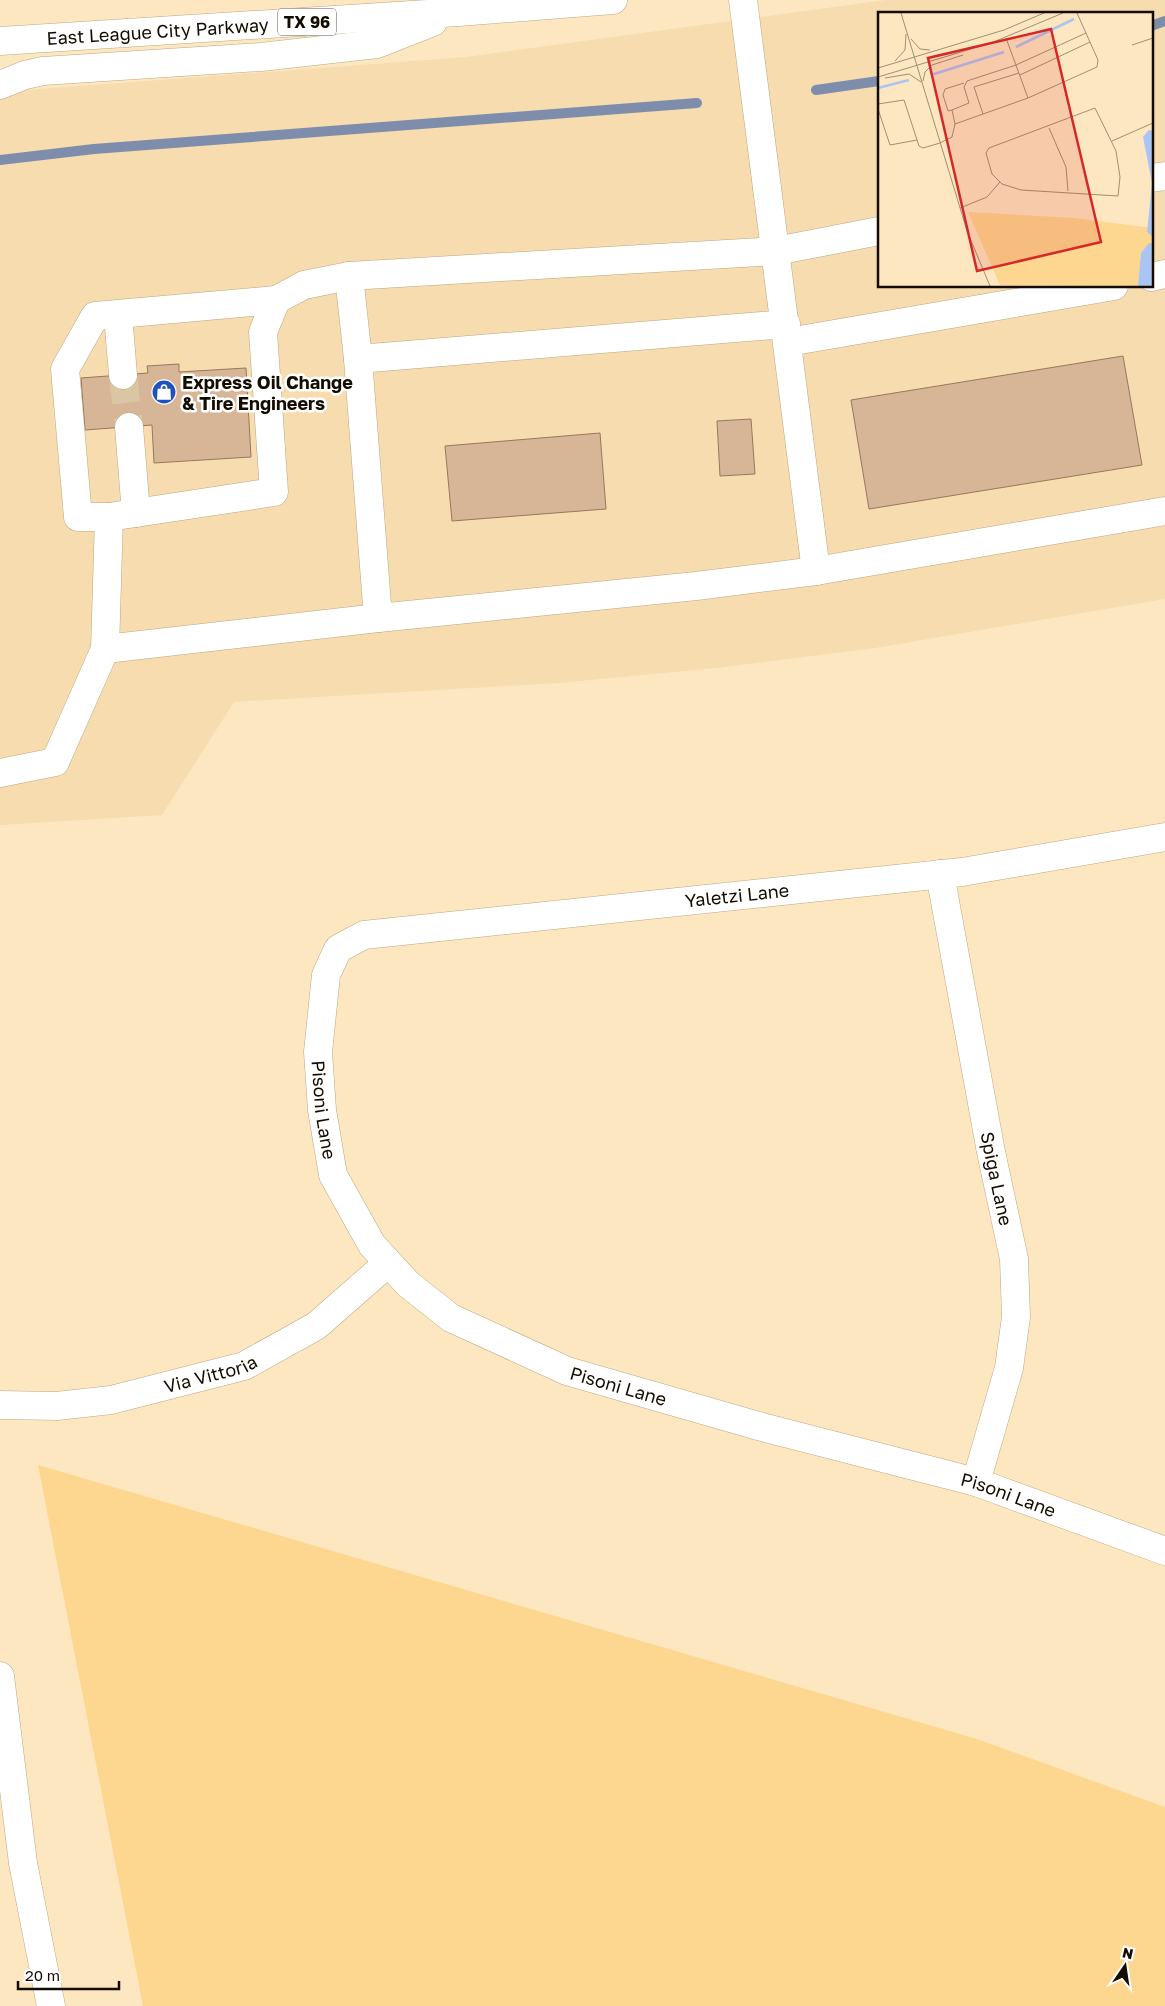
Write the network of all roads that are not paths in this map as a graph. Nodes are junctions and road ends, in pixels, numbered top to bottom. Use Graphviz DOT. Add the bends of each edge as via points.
graph roads {
  1 [pos="613,0"];
  2 [pos="743,0"];
  3 [pos="460,12"];
  4 [pos="0,41"];
  5 [pos="0,85"];
  6 [pos="1165,176"];
  7 [pos="1152,178"];
  8 [pos="878,231"];
  9 [pos="776,251"];
  10 [pos="1165,274"];
  11 [pos="349,276"];
  12 [pos="1152,277"];
  13 [pos="1099,288"];
  14 [pos="276,300"];
  15 [pos="118,314"];
  16 [pos="787,333"];
  17 [pos="358,358"];
  18 [pos="123,375"];
  19 [pos="129,427"];
  20 [pos="1165,511"];
  21 [pos="136,513"];
  22 [pos="109,517"];
  23 [pos="816,571"];
  24 [pos="378,618"];
  25 [pos="105,649"];
  26 [pos="0,773"];
  27 [pos="1165,837"];
  28 [pos="940,874"];
  29 [pos="326,975"];
  30 [pos="388,1263"];
  31 [pos="0,1405"];
  32 [pos="976,1482"];
  33 [pos="1165,1551"];
  34 [pos="0,1676"];
  35 [pos="51,2006"];
  1 -- 3 [label="street, East League City Parkway / TX 96"];
  2 -- 9 [label="street"];
  3 -- 4 [label="street, East League City Parkway / TX 96"];
  3 -- 5 [label="street" via="377,44 261,57 43,71 25,74"];
  6 -- 7 [label="street"];
  8 -- 9 [label="street"];
  9 -- 11 [label="street"];
  9 -- 16 [label="street"];
  10 -- 12 [label="street"];
  11 -- 14 [label="street" via="304,285"];
  11 -- 17 [label="street"];
  13 -- 16 [label="street"];
  14 -- 15 [label="street"];
  14 -- 21 [label="street" via="263,332 274,492"];
  15 -- 18 [label="street"];
  15 -- 22 [label="street" via="95,316 65,369 78,517"];
  16 -- 17 [label="street"];
  16 -- 23 [label="street"];
  17 -- 24 [label="street"];
  19 -- 21 [label="street"];
  20 -- 23 [label="street"];
  21 -- 22 [label="street"];
  22 -- 25 [label="street"];
  23 -- 24 [label="street"];
  24 -- 25 [label="street"];
  25 -- 26 [label="street" via="56,762"];
  27 -- 28 [label="street, Yaletzi Lane"];
  28 -- 29 [label="street, Yaletzi Lane" via="364,935 338,949"];
  28 -- 32 [label="street, Spiga Lane" via="1014,1259 1016,1317 1009,1368"];
  29 -- 30 [label="street, Pisoni Lane" via="318,1052 322,1110 332,1176 372,1245"];
  30 -- 31 [label="street, Via Vittoria" via="316,1326 244,1366 111,1400 57,1406"];
  30 -- 32 [label="street, Pisoni Lane" via="408,1284 451,1318 567,1371 762,1427"];
  32 -- 33 [label="street, Pisoni Lane"];
  34 -- 35 [label="street" via="23,1863"];
}
